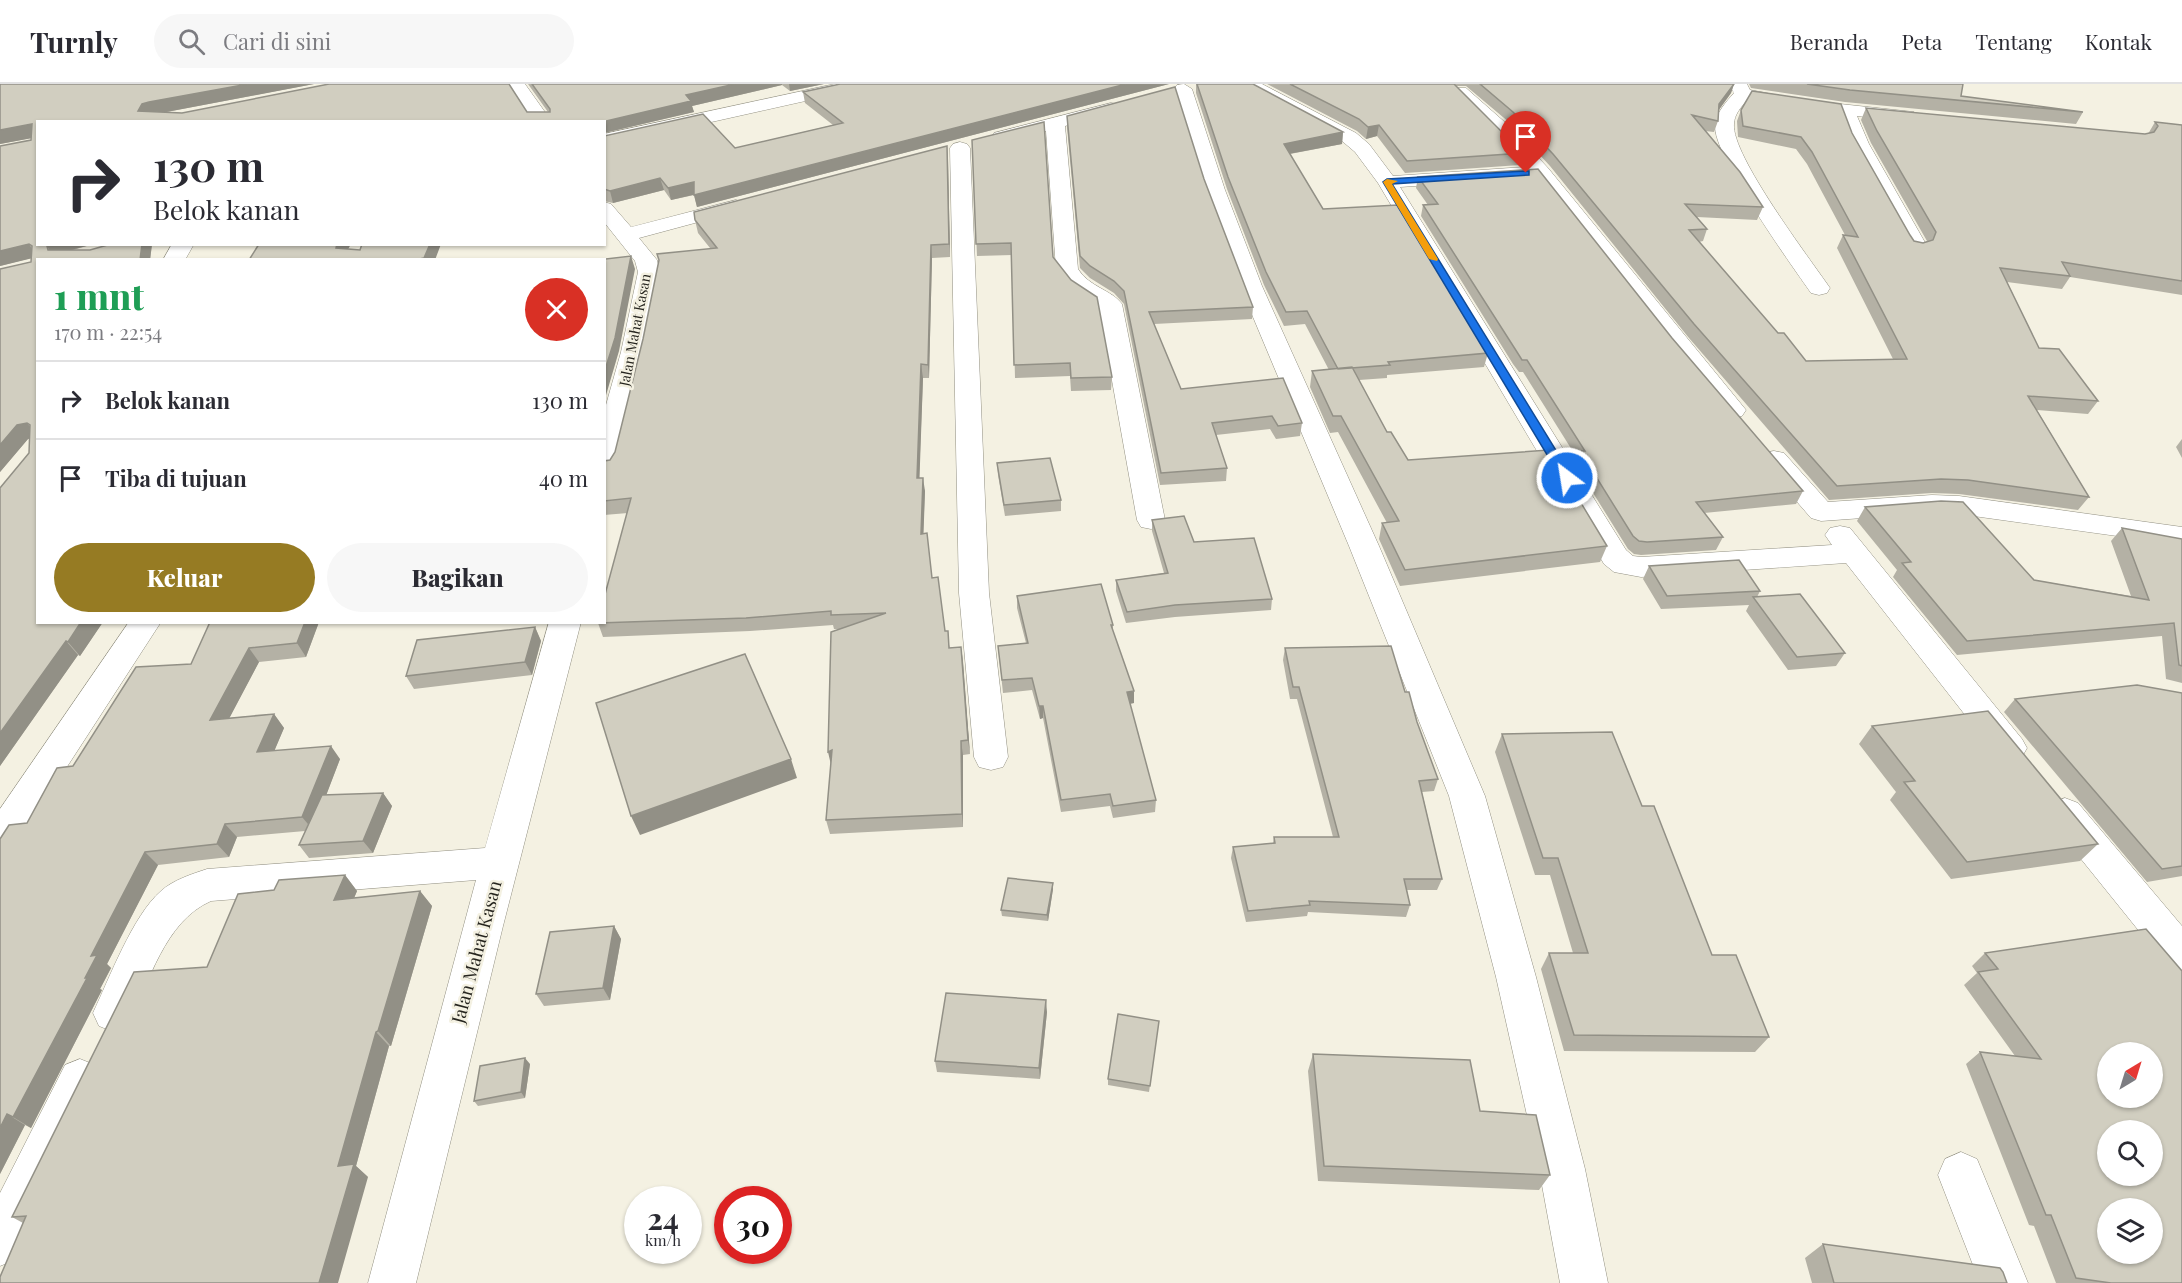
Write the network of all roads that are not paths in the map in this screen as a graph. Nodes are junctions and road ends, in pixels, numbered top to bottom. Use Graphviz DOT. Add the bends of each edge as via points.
graph roads {
  1 [pos="516,84"];
  2 [pos="858,84"];
  3 [pos="1250,84"];
  4 [pos="1181,89"];
  5 [pos="1740,89"];
  6 [pos="1460,93"];
  7 [pos="1130,103"];
  8 [pos="1845,110"];
  9 [pos="1927,118"];
  10 [pos="542,120"];
  11 [pos="1055,123"];
  12 [pos="606,140"];
  13 [pos="1541,172"];
  14 [pos="1387,182"];
  15 [pos="752,202"];
  16 [pos="606,211"];
  17 [pos="625,235"];
  18 [pos="1916,246"];
  19 [pos="1819,288"];
  20 [pos="606,457"];
  21 [pos="1821,512"];
  22 [pos="1151,520"];
  23 [pos="2182,536"];
  24 [pos="1854,553"];
  25 [pos="145,624"];
  26 [pos="564,624"];
  27 [pos="991,757"];
  28 [pos="0,839"];
  29 [pos="500,863"];
  30 [pos="2182,955"];
  31 [pos="1961,1175"];
  32 [pos="0,1242"];
  33 [pos="392,1283"];
  34 [pos="1584,1283"];
  35 [pos="2004,1283"];
  1 -- 10 [label="street"];
  2 -- 12 [label="street"];
  3 -- 14 [label="street" via="1349,137"];
  4 -- 34 [label="street" via="1251,286 1467,795 1527,1022"];
  5 -- 8 [label="street"];
  5 -- 19 [label="street" via="1727,116 1727,138 1742,172"];
  6 -- 13 [label="street"];
  7 -- 11 [label="street"];
  8 -- 9 [label="street"];
  8 -- 18 [label="street" via="1859,144"];
  11 -- 22 [label="street" via="1067,269 1071,278 1110,304"];
  11 -- 27 [label="street" via="948,151 974,593"];
  13 -- 14 [label="street"];
  13 -- 21 [label="street"];
  14 -- 24 [label="street" via="1615,557 1625,565"];
  15 -- 17 [label="street"];
  16 -- 17 [label="street, Jalan Mahat Kasan"];
  17 -- 20 [label="street, Jalan Mahat Kasan" via="646,260 649,272"];
  21 -- 23 [label="street" via="1959,505"];
  21 -- 24 [label="street"];
  24 -- 30 [label="street"];
  25 -- 28 [label="street"];
  26 -- 29 [label="street, Jalan Mahat Kasan"];
  29 -- 32 [label="street" via="223,882 185,895 160,921"];
  29 -- 33 [label="street, Jalan Mahat Kasan"];
  31 -- 35 [label="street"];
}
